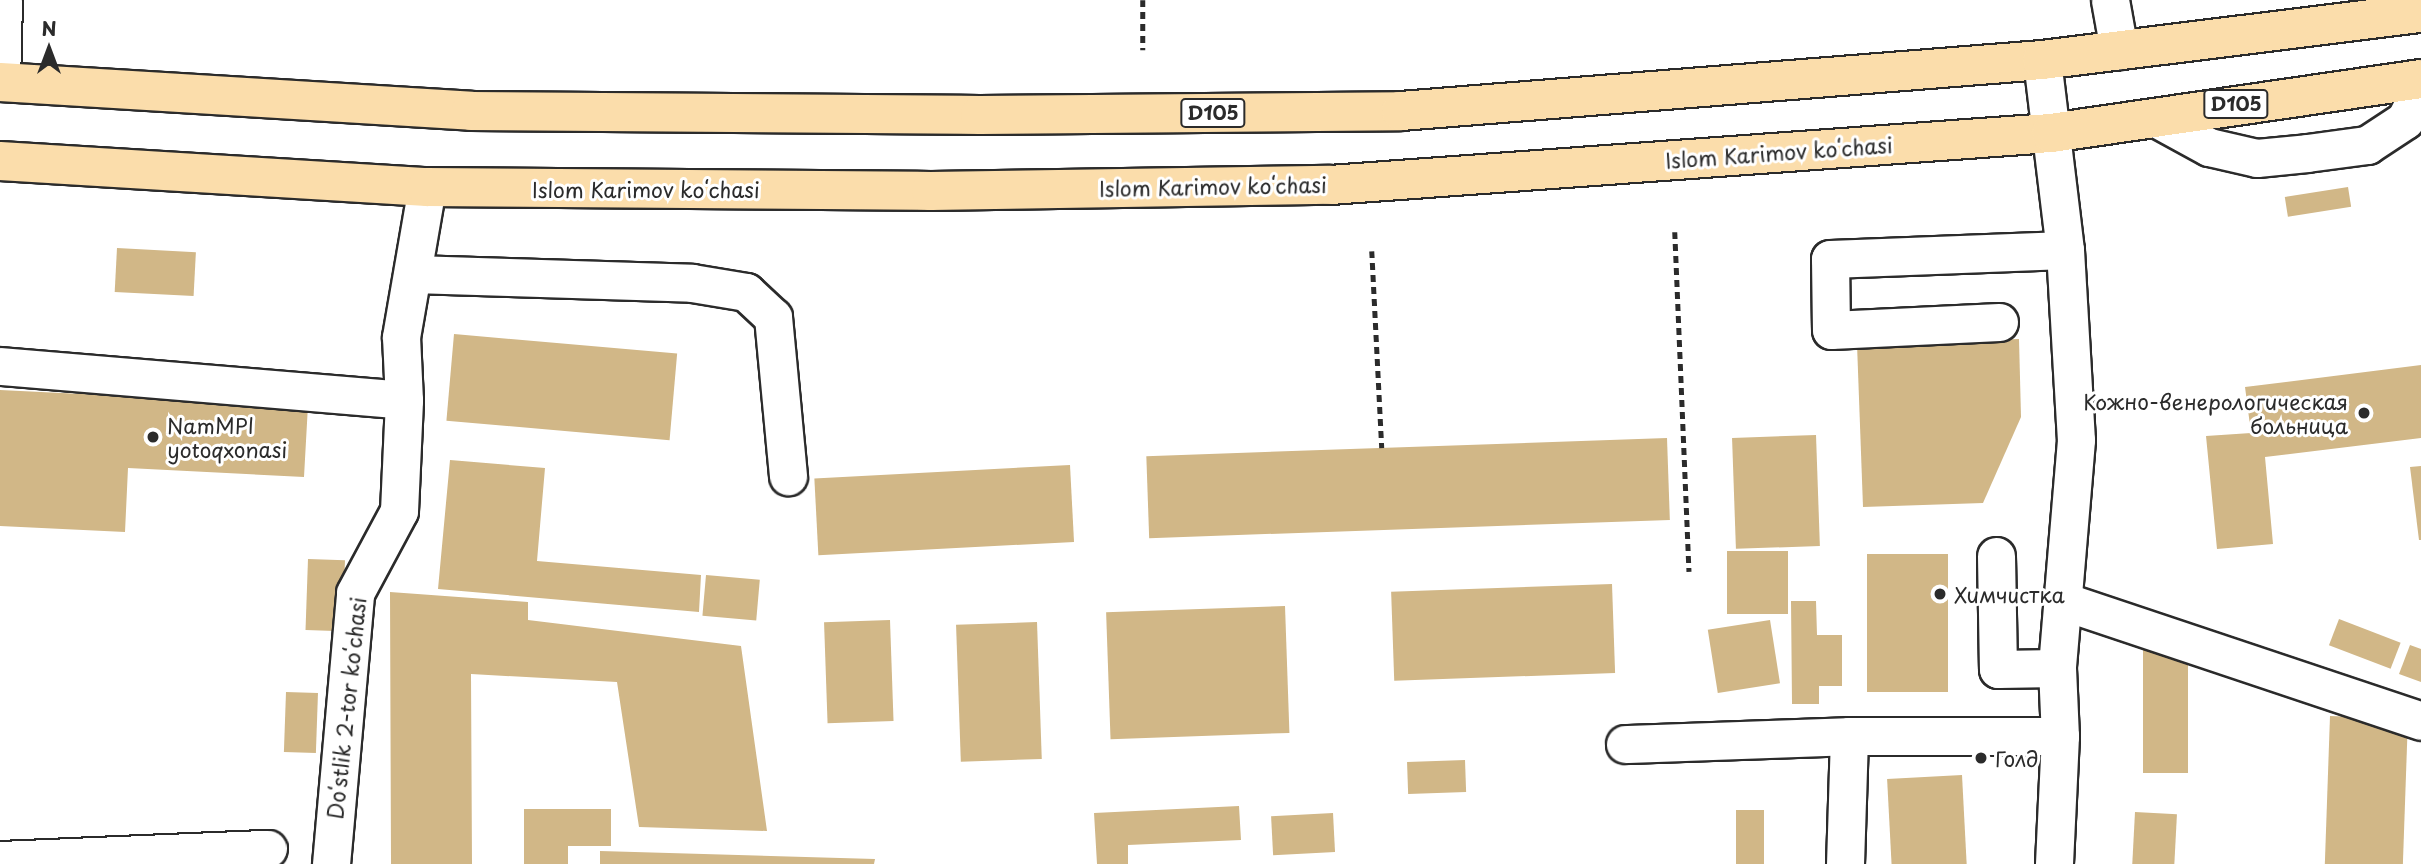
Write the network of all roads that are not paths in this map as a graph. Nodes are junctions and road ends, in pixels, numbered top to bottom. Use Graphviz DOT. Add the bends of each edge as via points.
graph roads {
  1 [pos="3,0"];
  2 [pos="2110,0"];
  3 [pos="2421,13"];
  4 [pos="2119,50"];
  5 [pos="2042,60"];
  6 [pos="2421,79"];
  7 [pos="0,82"];
  8 [pos="2421,88"];
  9 [pos="2154,117"];
  10 [pos="2052,133"];
  11 [pos="0,161"];
  12 [pos="427,187"];
  13 [pos="2065,250"];
  14 [pos="413,274"];
  15 [pos="1999,322"];
  16 [pos="0,366"];
  17 [pos="404,400"];
  18 [pos="788,476"];
  19 [pos="1996,556"];
  20 [pos="2063,601"];
  21 [pos="2057,668"];
  22 [pos="2421,721"];
  23 [pos="1849,736"];
  24 [pos="2060,736"];
  25 [pos="1625,744"];
  26 [pos="268,849"];
  27 [pos="0,860"];
  28 [pos="331,864"];
  29 [pos="1845,864"];
  30 [pos="2054,864"];
  1 -- 7 [label="street"];
  2 -- 4 [label="street"];
  3 -- 4 [label="main road, D105"];
  4 -- 5 [label="main road, D105"];
  5 -- 7 [label="main road, D105" via="1387,111 980,115 471,111"];
  5 -- 10 [label="street"];
  6 -- 9 [label="main road, Islom Karimov koʻchasi / D105"];
  8 -- 9 [label="street" via="2406,120 2367,145 2307,153 2257,158 2209,148"];
  9 -- 10 [label="main road, Islom Karimov koʻchasi / D105"];
  10 -- 12 [label="main road, Islom Karimov koʻchasi / D105" via="1330,185 931,191"];
  10 -- 13 [label="street"];
  11 -- 12 [label="main road, Islom Karimov koʻchasi"];
  12 -- 14 [label="street, Doʻstlik 2-tor koʻchasi"];
  13 -- 15 [label="street" via="1830,259 1831,330"];
  13 -- 20 [label="street" via="2077,439"];
  14 -- 17 [label="street, Doʻstlik 2-tor koʻchasi" via="401,337"];
  14 -- 18 [label="street" via="692,283 746,292 773,317"];
  16 -- 17 [label="street"];
  17 -- 28 [label="street, Doʻstlik 2-tor koʻchasi" via="399,511 355,593"];
  19 -- 21 [label="street" via="1998,669"];
  20 -- 21 [label="street"];
  20 -- 22 [label="street"];
  21 -- 24 [label="street"];
  23 -- 24 [label="street"];
  23 -- 25 [label="street"];
  23 -- 29 [label="street"];
  24 -- 30 [label="street"];
  26 -- 27 [label="street"];
}
